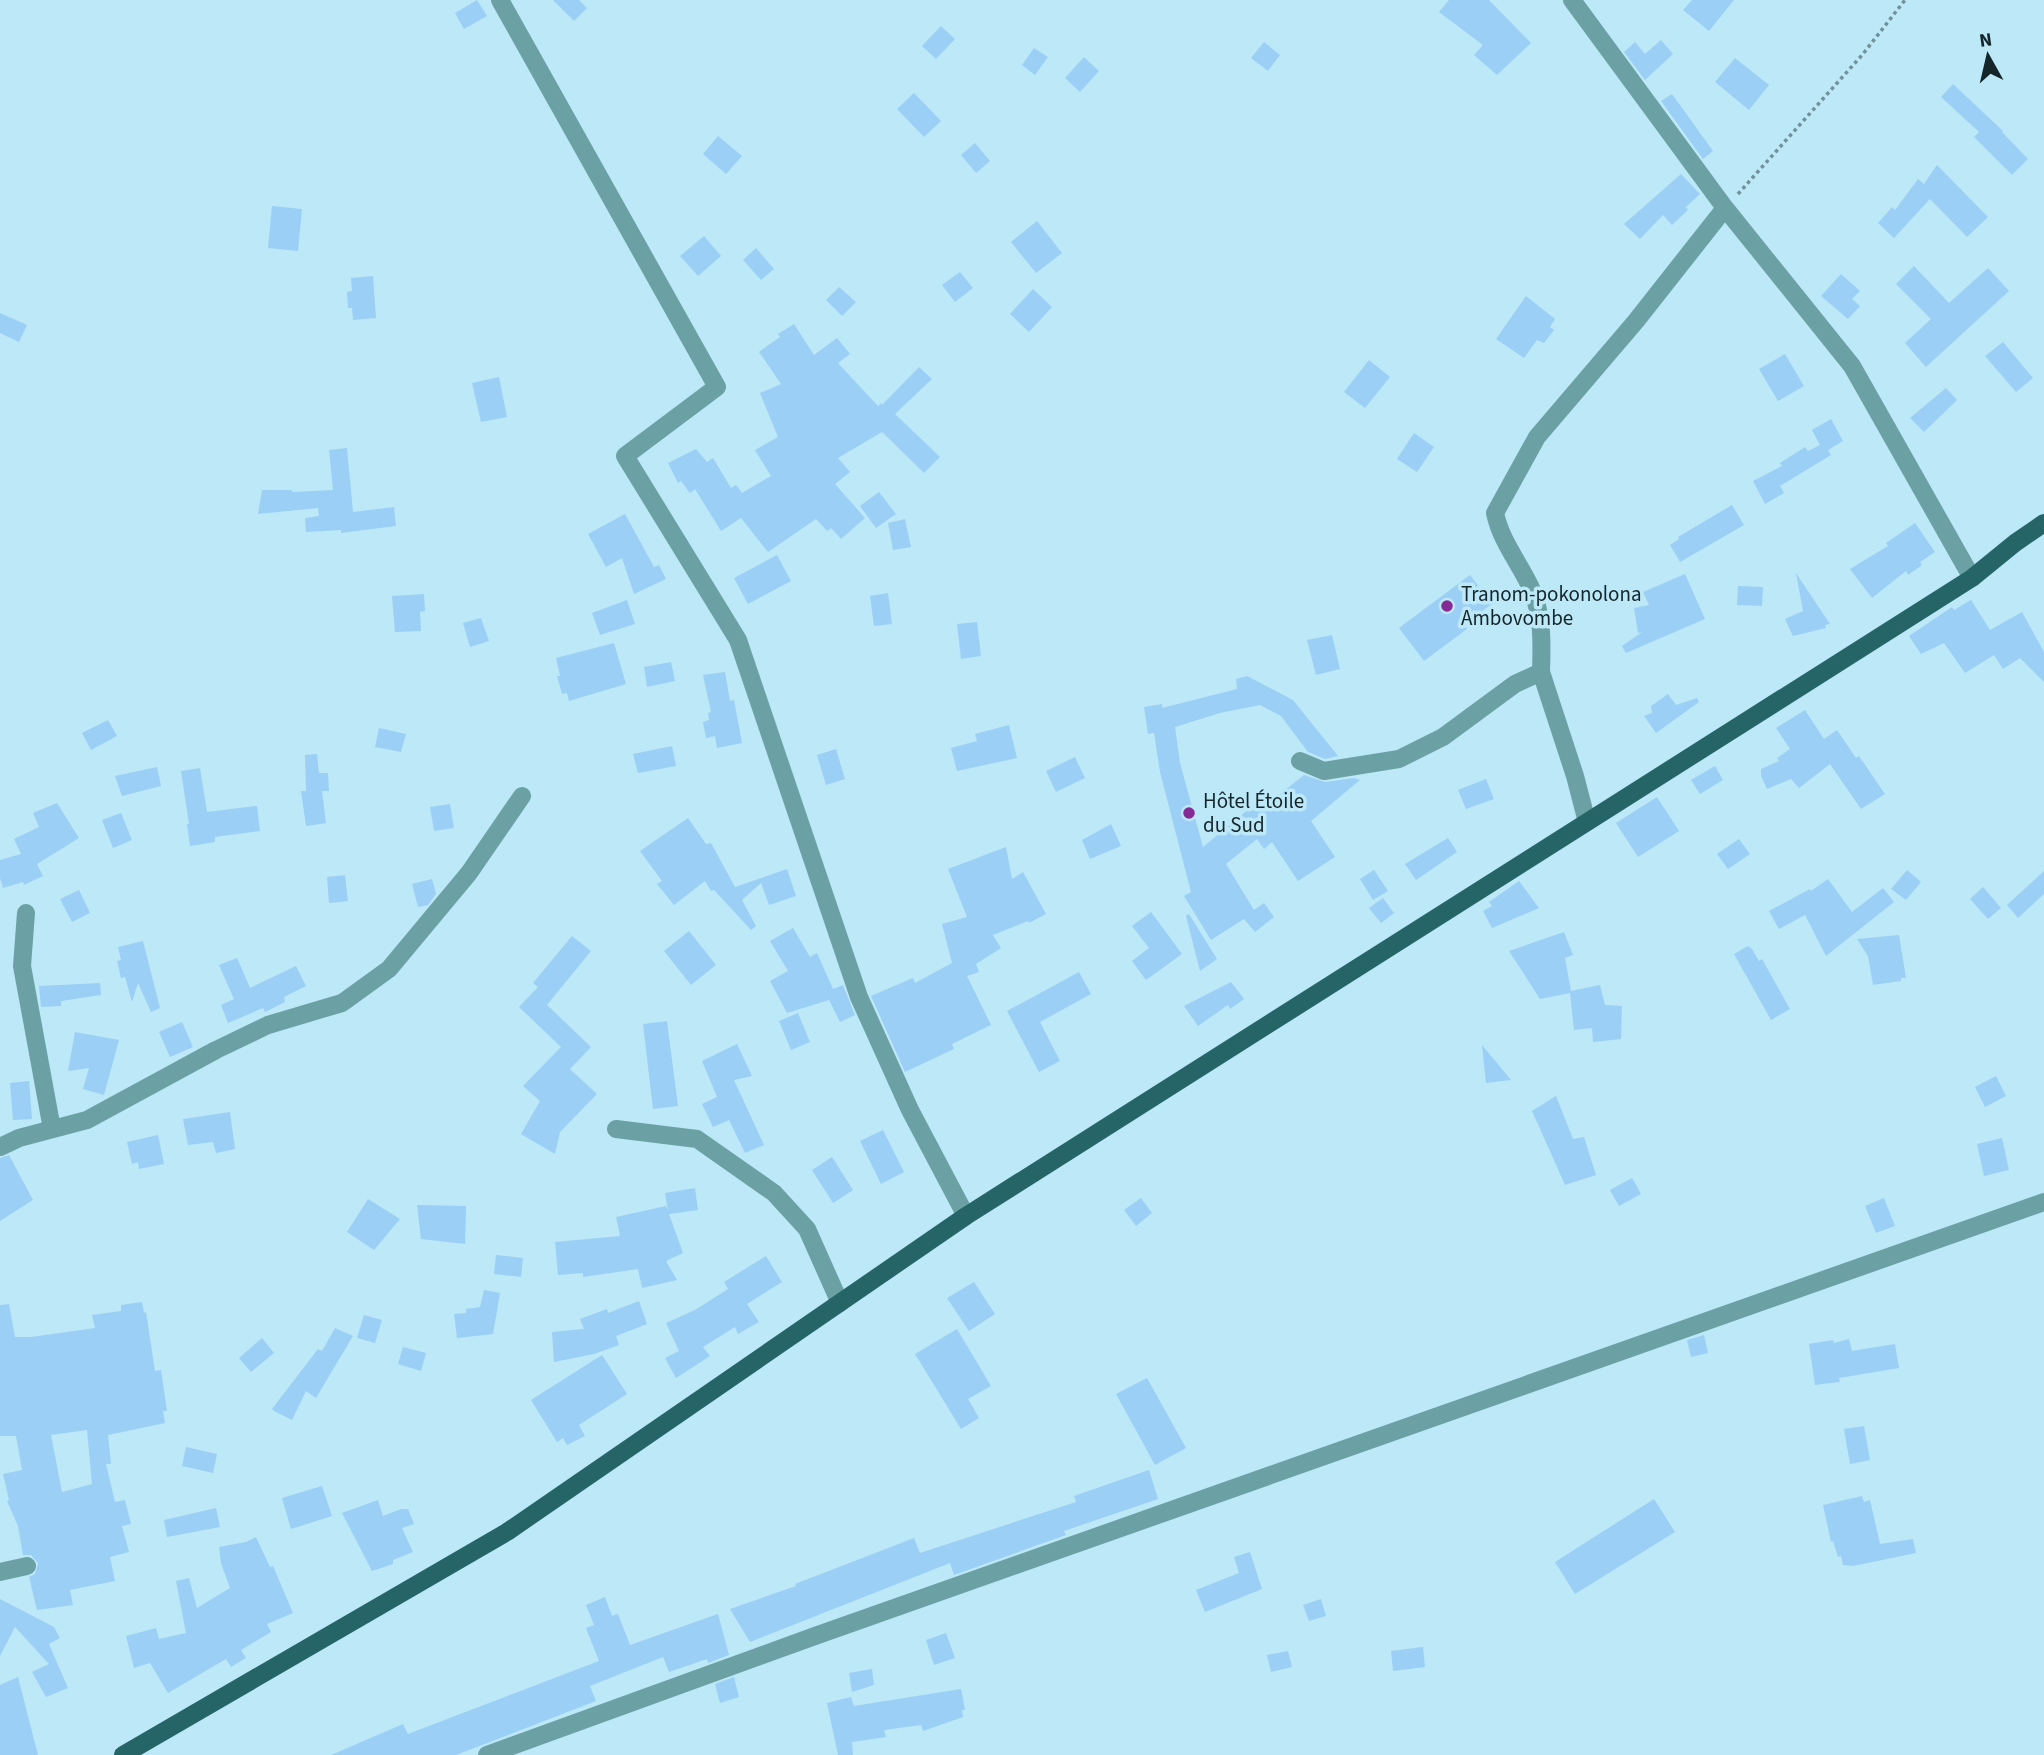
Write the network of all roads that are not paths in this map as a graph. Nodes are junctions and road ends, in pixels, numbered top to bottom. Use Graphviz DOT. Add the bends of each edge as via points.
graph roads {
  1 [pos="500,0"];
  2 [pos="1572,0"];
  3 [pos="1725,208"];
  4 [pos="2044,523"];
  5 [pos="1972,578"];
  6 [pos="1541,672"];
  7 [pos="1300,761"];
  8 [pos="522,796"];
  9 [pos="1587,822"];
  10 [pos="26,913"];
  11 [pos="52,1129"];
  12 [pos="616,1129"];
  13 [pos="0,1147"];
  14 [pos="2044,1202"];
  15 [pos="966,1216"];
  16 [pos="840,1303"];
  17 [pos="27,1566"];
  18 [pos="0,1572"];
  19 [pos="123,1755"];
  20 [pos="487,1755"];
  1 -- 15 [label="street" via="717,387 625,456 738,640 859,998 910,1110"];
  2 -- 3 [label="street"];
  3 -- 5 [label="street" via="1852,366"];
  3 -- 6 [label="street" via="1537,438 1494,513 1540,617"];
  4 -- 5 [label="main road"];
  5 -- 9 [label="main road"];
  6 -- 7 [label="street" via="1515,684 1443,737 1399,759 1324,771"];
  6 -- 9 [label="street"];
  8 -- 11 [label="street" via="469,873 389,969 342,1003 268,1025 87,1119"];
  9 -- 15 [label="main road"];
  10 -- 11 [label="street" via="22,966"];
  11 -- 13 [label="street"];
  12 -- 16 [label="street" via="697,1139 774,1193 807,1229"];
  14 -- 20 [label="street"];
  15 -- 16 [label="main road"];
  16 -- 19 [label="main road" via="507,1532"];
  17 -- 18 [label="street"];
}
